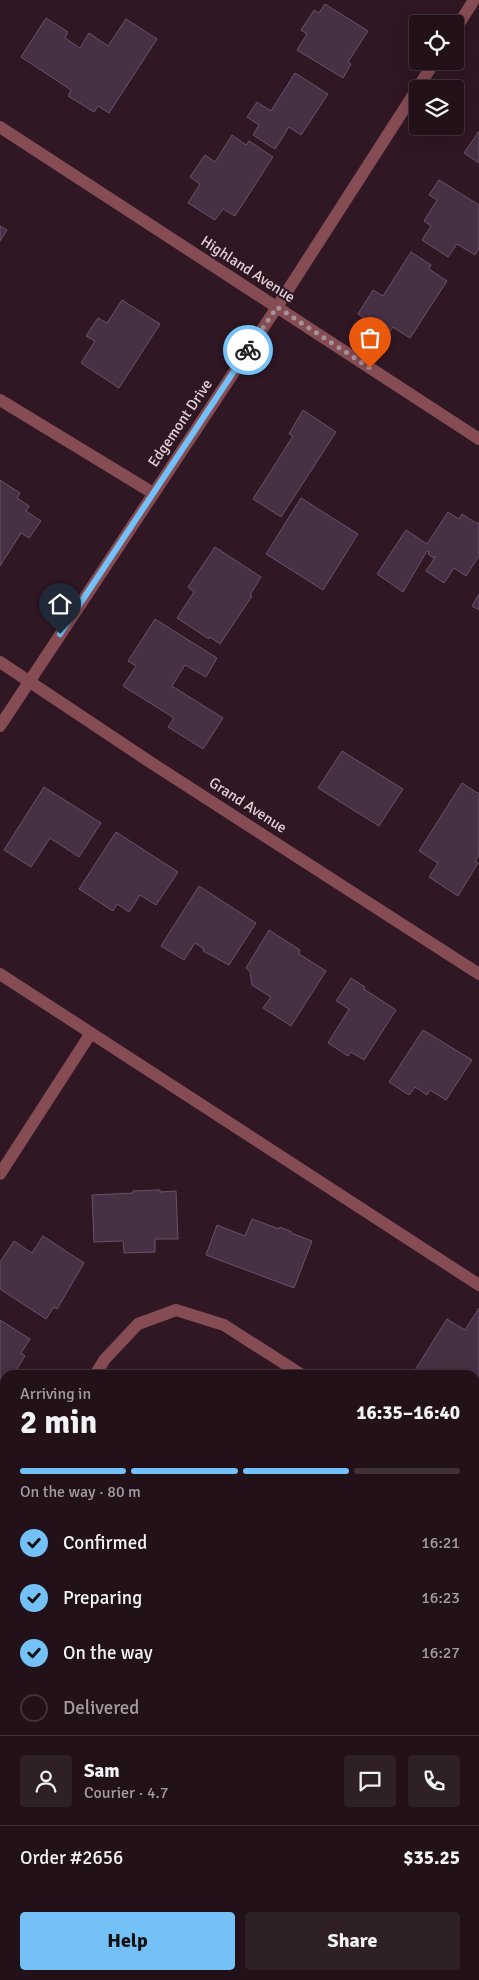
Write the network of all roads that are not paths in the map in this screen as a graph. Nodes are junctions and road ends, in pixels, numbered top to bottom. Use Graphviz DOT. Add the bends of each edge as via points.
graph roads {
  1 [pos="474,0"];
  2 [pos="464,16"];
  3 [pos="429,70"];
  4 [pos="0,127"];
  5 [pos="277,307"];
  6 [pos="0,400"];
  7 [pos="479,439"];
  8 [pos="153,493"];
  9 [pos="0,662"];
  10 [pos="30,681"];
  11 [pos="0,726"];
  12 [pos="0,974"];
  13 [pos="479,974"];
  14 [pos="91,1033"];
  15 [pos="0,1174"];
  16 [pos="479,1285"];
  17 [pos="98,1370"];
  18 [pos="294,1370"];
  1 -- 2 [label="street"];
  3 -- 5 [label="street, Edgemont Drive"];
  4 -- 5 [label="street, Highland Avenue"];
  5 -- 7 [label="street, Highland Avenue"];
  5 -- 8 [label="street, Edgemont Drive"];
  6 -- 8 [label="street"];
  8 -- 10 [label="street, Edgemont Drive"];
  9 -- 10 [label="street, Grand Avenue"];
  10 -- 11 [label="street, Edgemont Drive"];
  10 -- 13 [label="street, Grand Avenue"];
  12 -- 14 [label="street"];
  14 -- 15 [label="street"];
  14 -- 16 [label="street"];
  17 -- 18 [label="street" via="138,1324 176,1310 224,1325"];
}
